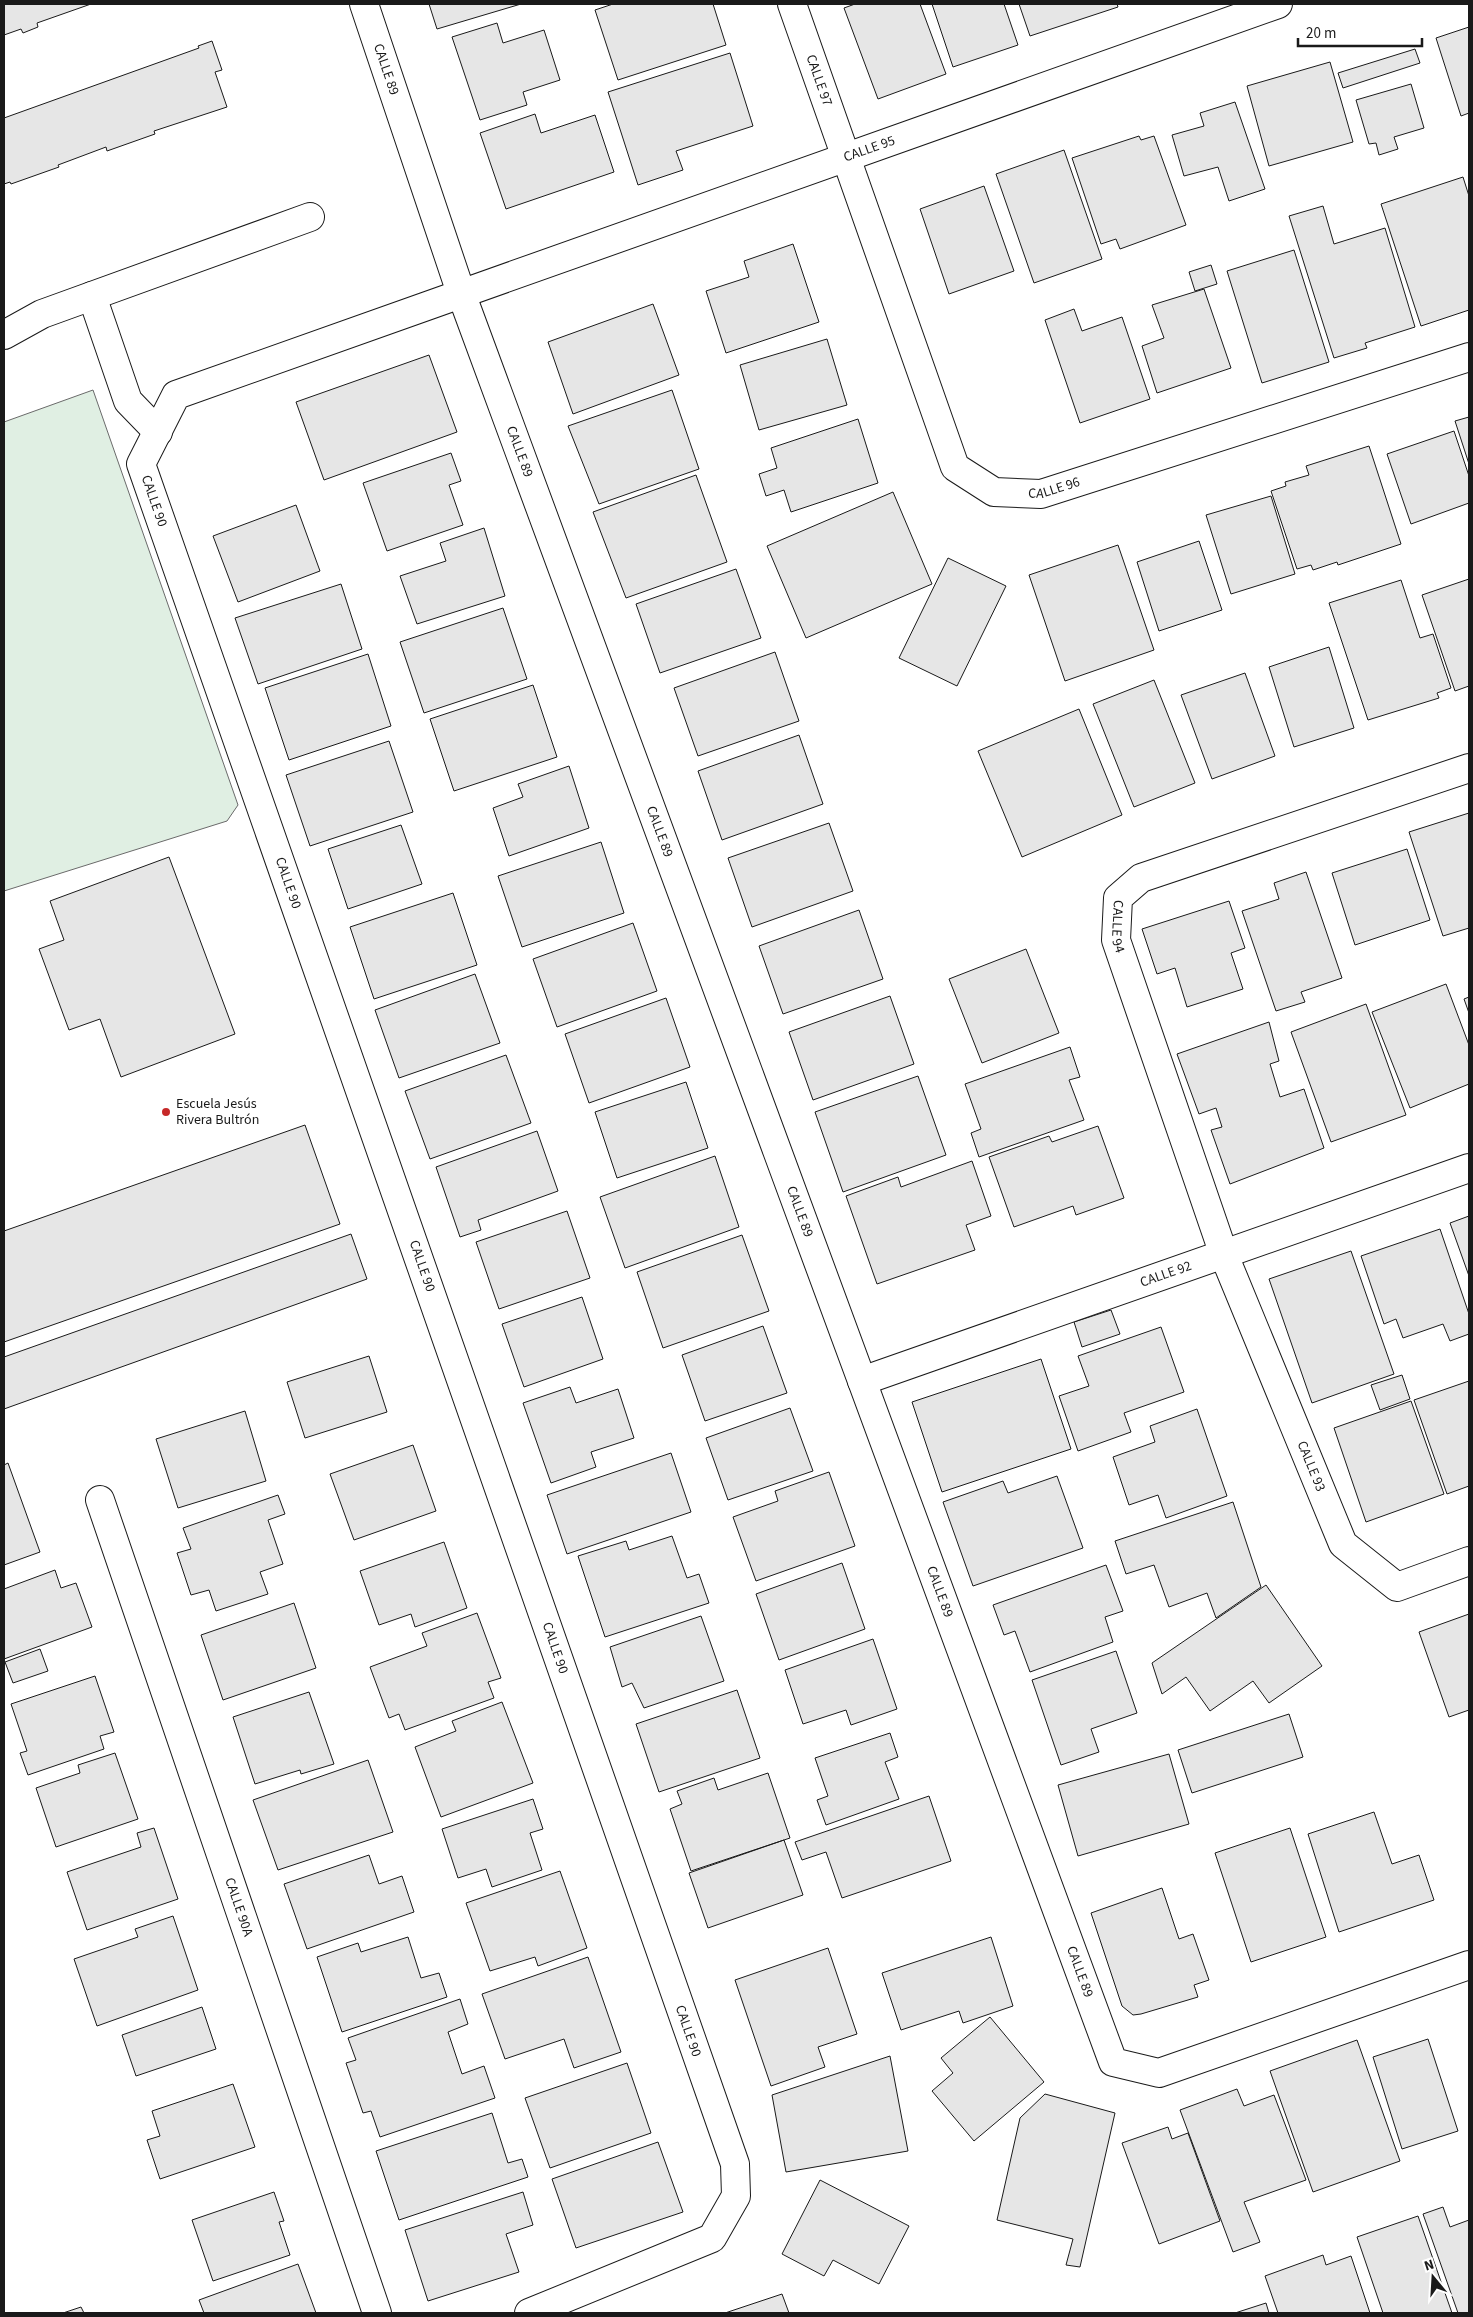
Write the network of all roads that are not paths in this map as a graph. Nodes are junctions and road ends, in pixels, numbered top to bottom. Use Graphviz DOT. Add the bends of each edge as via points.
graph roads {
  1 [pos="364,4"];
  2 [pos="792,4"];
  3 [pos="1278,4"];
  4 [pos="844,157"];
  5 [pos="310,217"];
  6 [pos="461,293"];
  7 [pos="92,296"];
  8 [pos="4,335"];
  9 [pos="1469,357"];
  10 [pos="158,432"];
  11 [pos="1469,768"];
  12 [pos="1469,1168"];
  13 [pos="1224,1255"];
  14 [pos="862,1381"];
  15 [pos="100,1500"];
  16 [pos="1469,1561"];
  17 [pos="1469,1965"];
  18 [pos="377,2313"];
  19 [pos="529,2313"];
  1 -- 6 [label="street, CALLE 89"];
  2 -- 4 [label="street, CALLE 97"];
  3 -- 4 [label="street, CALLE 95"];
  4 -- 6 [label="street, CALLE 95"];
  4 -- 9 [label="street, CALLE 96" via="955,467 994,492 1041,494"];
  5 -- 7 [label="street"];
  6 -- 10 [label="street, CALLE 90" via="176,395"];
  6 -- 14 [label="street, CALLE 89"];
  7 -- 8 [label="street" via="42,314"];
  7 -- 10 [label="street" via="128,401"];
  10 -- 19 [label="street, CALLE 90" via="141,464 735,2164 736,2196 712,2238"];
  11 -- 13 [label="street, CALLE 94" via="1141,878 1118,898 1116,940"];
  12 -- 13 [label="street, CALLE 92"];
  13 -- 14 [label="street, CALLE 92"];
  13 -- 16 [label="street, CALLE 93" via="1343,1544 1397,1587"];
  14 -- 17 [label="street, CALLE 89" via="1113,2062 1158,2073"];
  15 -- 18 [label="street, CALLE 90A"];
}
